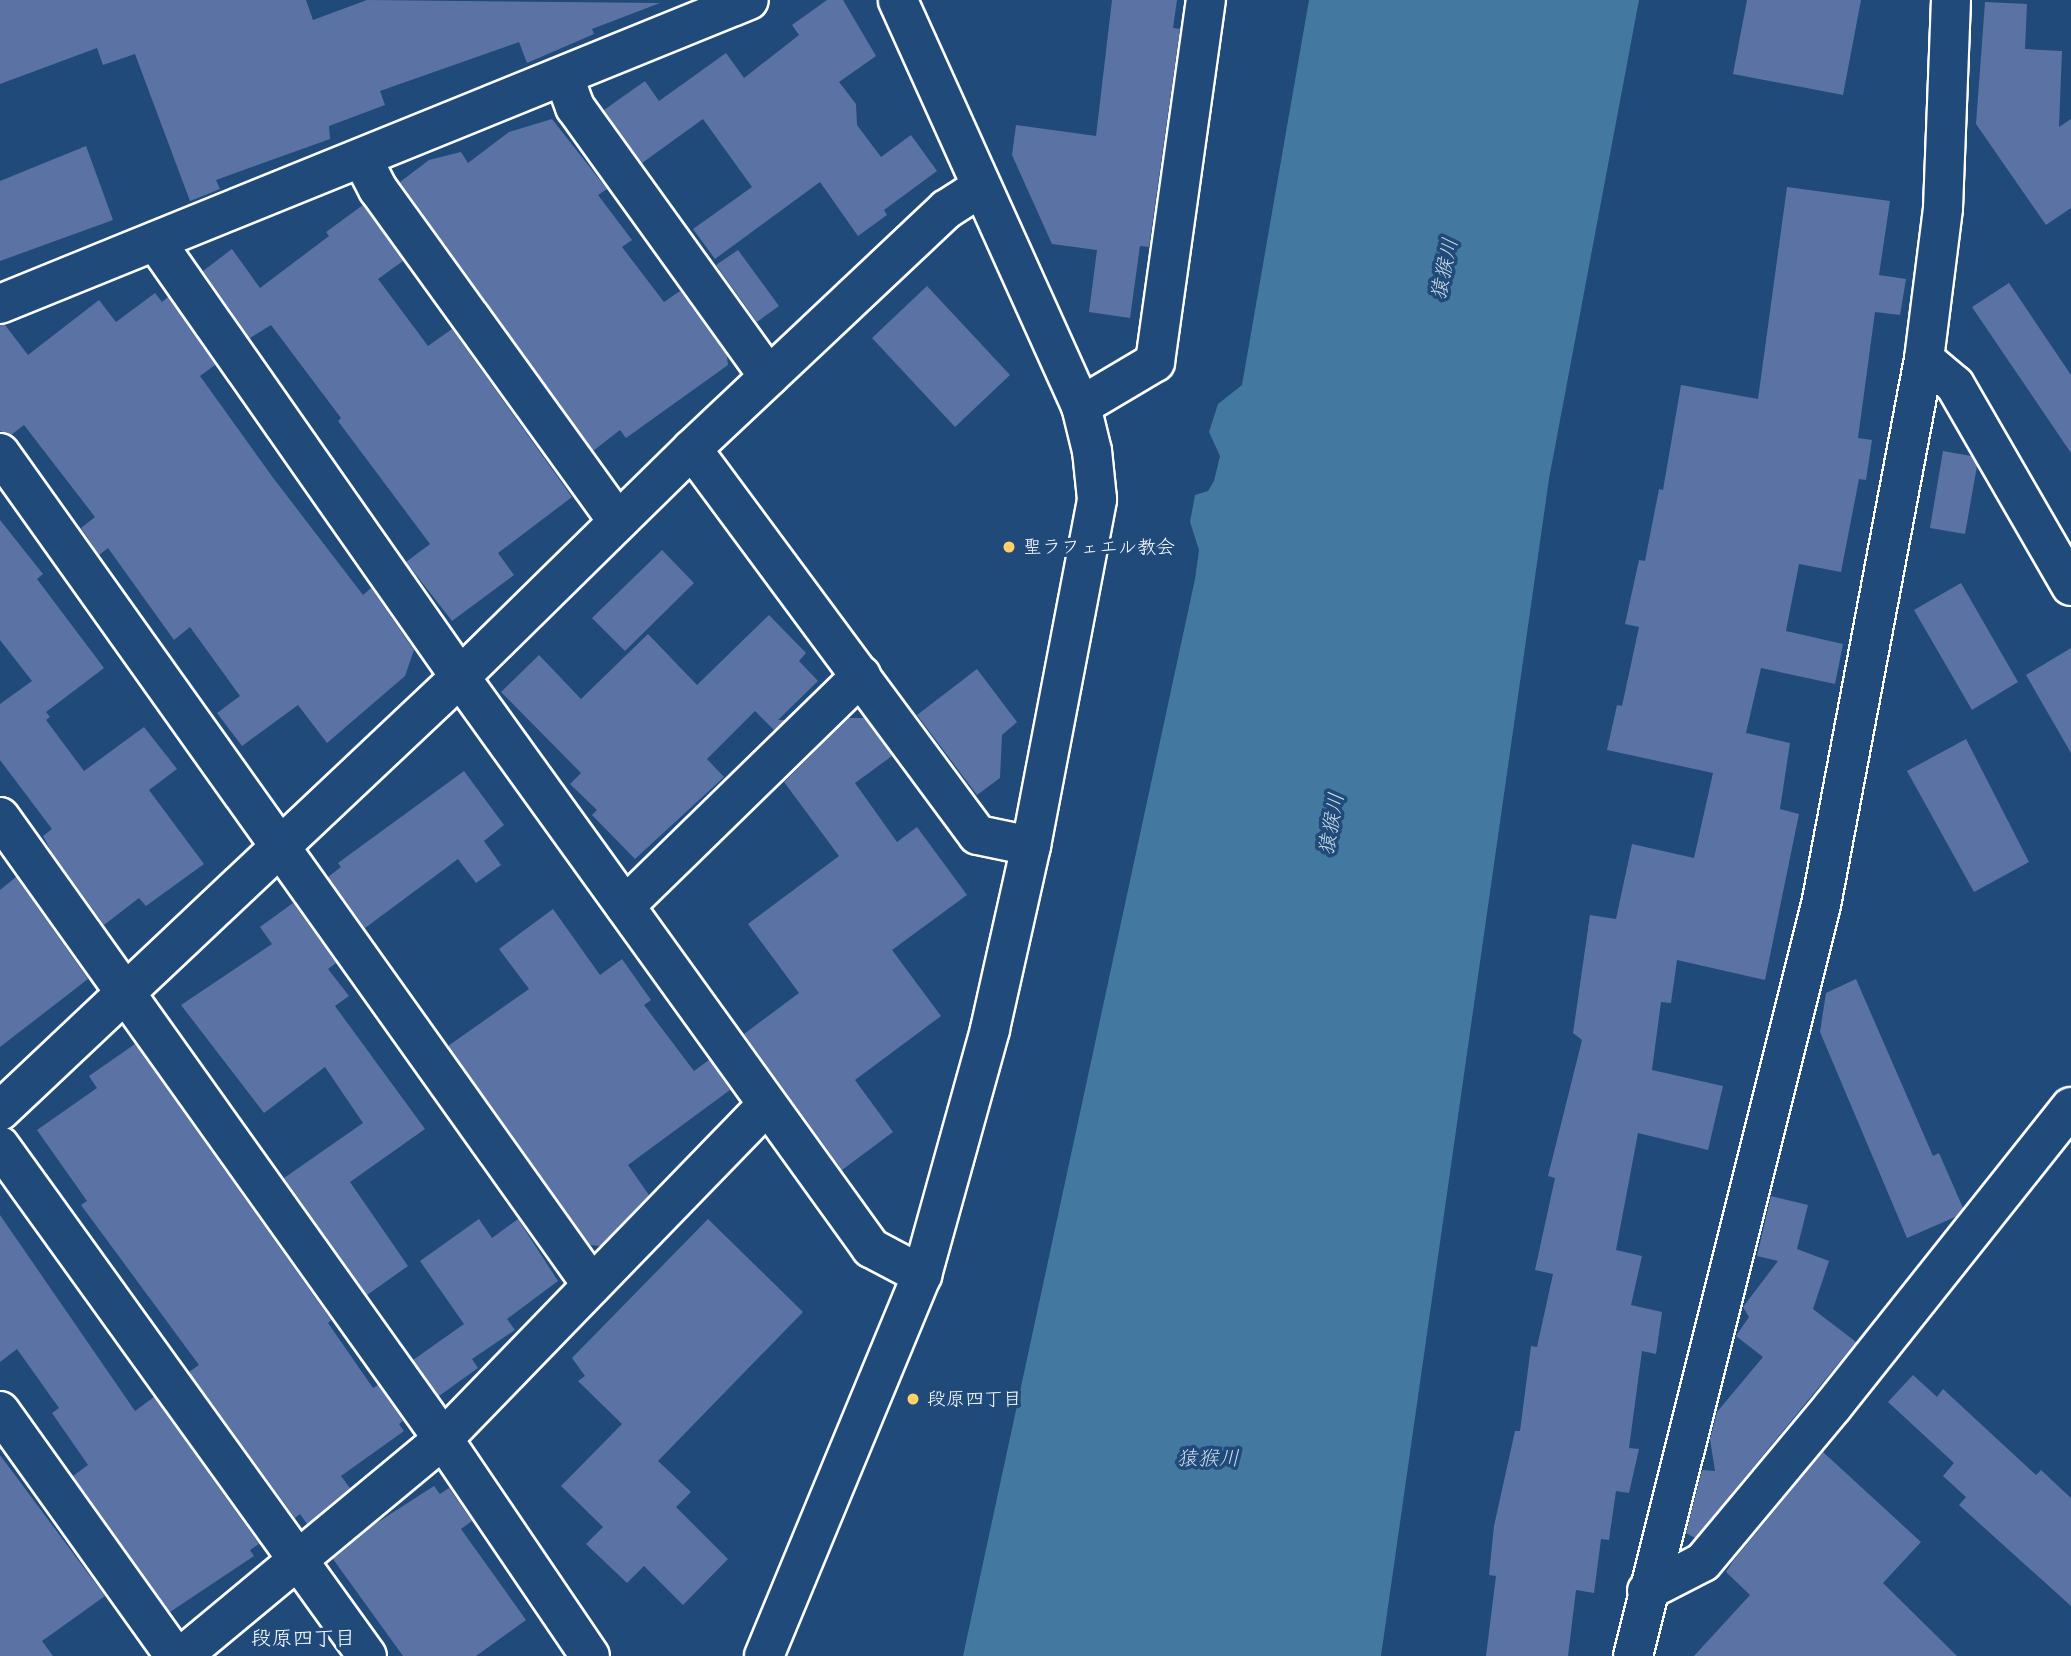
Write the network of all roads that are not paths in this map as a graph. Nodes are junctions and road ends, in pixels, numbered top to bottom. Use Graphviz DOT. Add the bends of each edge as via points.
graph roads {
  1 [pos="749,0"];
  2 [pos="898,0"];
  3 [pos="1206,0"];
  4 [pos="1951,0"];
  5 [pos="564,77"];
  6 [pos="363,160"];
  7 [pos="981,187"];
  8 [pos="156,242"];
  9 [pos="0,304"];
  10 [pos="1924,359"];
  11 [pos="769,377"];
  12 [pos="1081,405"];
  13 [pos="692,449"];
  14 [pos="0,453"];
  15 [pos="618,522"];
  16 [pos="2071,586"];
  17 [pos="861,676"];
  18 [pos="460,677"];
  19 [pos="0,817"];
  20 [pos="1031,846"];
  21 [pos="278,849"];
  22 [pos="625,906"];
  23 [pos="125,993"];
  24 [pos="767,1105"];
  25 [pos="2071,1107"];
  26 [pos="0,1111"];
  27 [pos="0,1146"];
  28 [pos="922,1275"];
  29 [pos="592,1285"];
  30 [pos="0,1411"];
  31 [pos="443,1439"];
  32 [pos="299,1559"];
  33 [pos="1647,1591"];
  34 [pos="175,1656"];
  35 [pos="182,1656"];
  36 [pos="367,1656"];
  37 [pos="590,1656"];
  38 [pos="764,1656"];
  39 [pos="1633,1656"];
  1 -- 5 [label="street"];
  2 -- 7 [label="street"];
  3 -- 12 [label="street" via="1155,362"];
  4 -- 10 [label="street" via="1943,208"];
  5 -- 6 [label="street"];
  5 -- 11 [label="street" via="575,107"];
  6 -- 8 [label="street"];
  6 -- 15 [label="street" via="379,189"];
  7 -- 11 [label="street" via="947,209"];
  7 -- 12 [label="street"];
  8 -- 9 [label="street"];
  8 -- 18 [label="street"];
  10 -- 16 [label="street" via="1955,385"];
  10 -- 33 [label="street" via="1821,905"];
  11 -- 13 [label="street"];
  12 -- 20 [label="street" via="1097,499"];
  13 -- 15 [label="street"];
  13 -- 17 [label="street"];
  14 -- 21 [label="street"];
  15 -- 18 [label="street"];
  17 -- 20 [label="street" via="978,835"];
  17 -- 22 [label="street"];
  18 -- 21 [label="street"];
  18 -- 22 [label="street"];
  19 -- 23 [label="street"];
  20 -- 28 [label="street" via="990,1029"];
  21 -- 23 [label="street"];
  21 -- 29 [label="street"];
  22 -- 24 [label="street"];
  23 -- 26 [label="street"];
  23 -- 31 [label="street"];
  24 -- 28 [label="street" via="871,1248"];
  24 -- 29 [label="street"];
  25 -- 33 [label="street" via="1703,1562"];
  27 -- 32 [label="street"];
  28 -- 38 [label="street"];
  29 -- 31 [label="street"];
  30 -- 34 [label="street"];
  31 -- 32 [label="street"];
  31 -- 37 [label="street"];
  32 -- 35 [label="street"];
  32 -- 36 [label="street"];
  33 -- 39 [label="street"];
}
